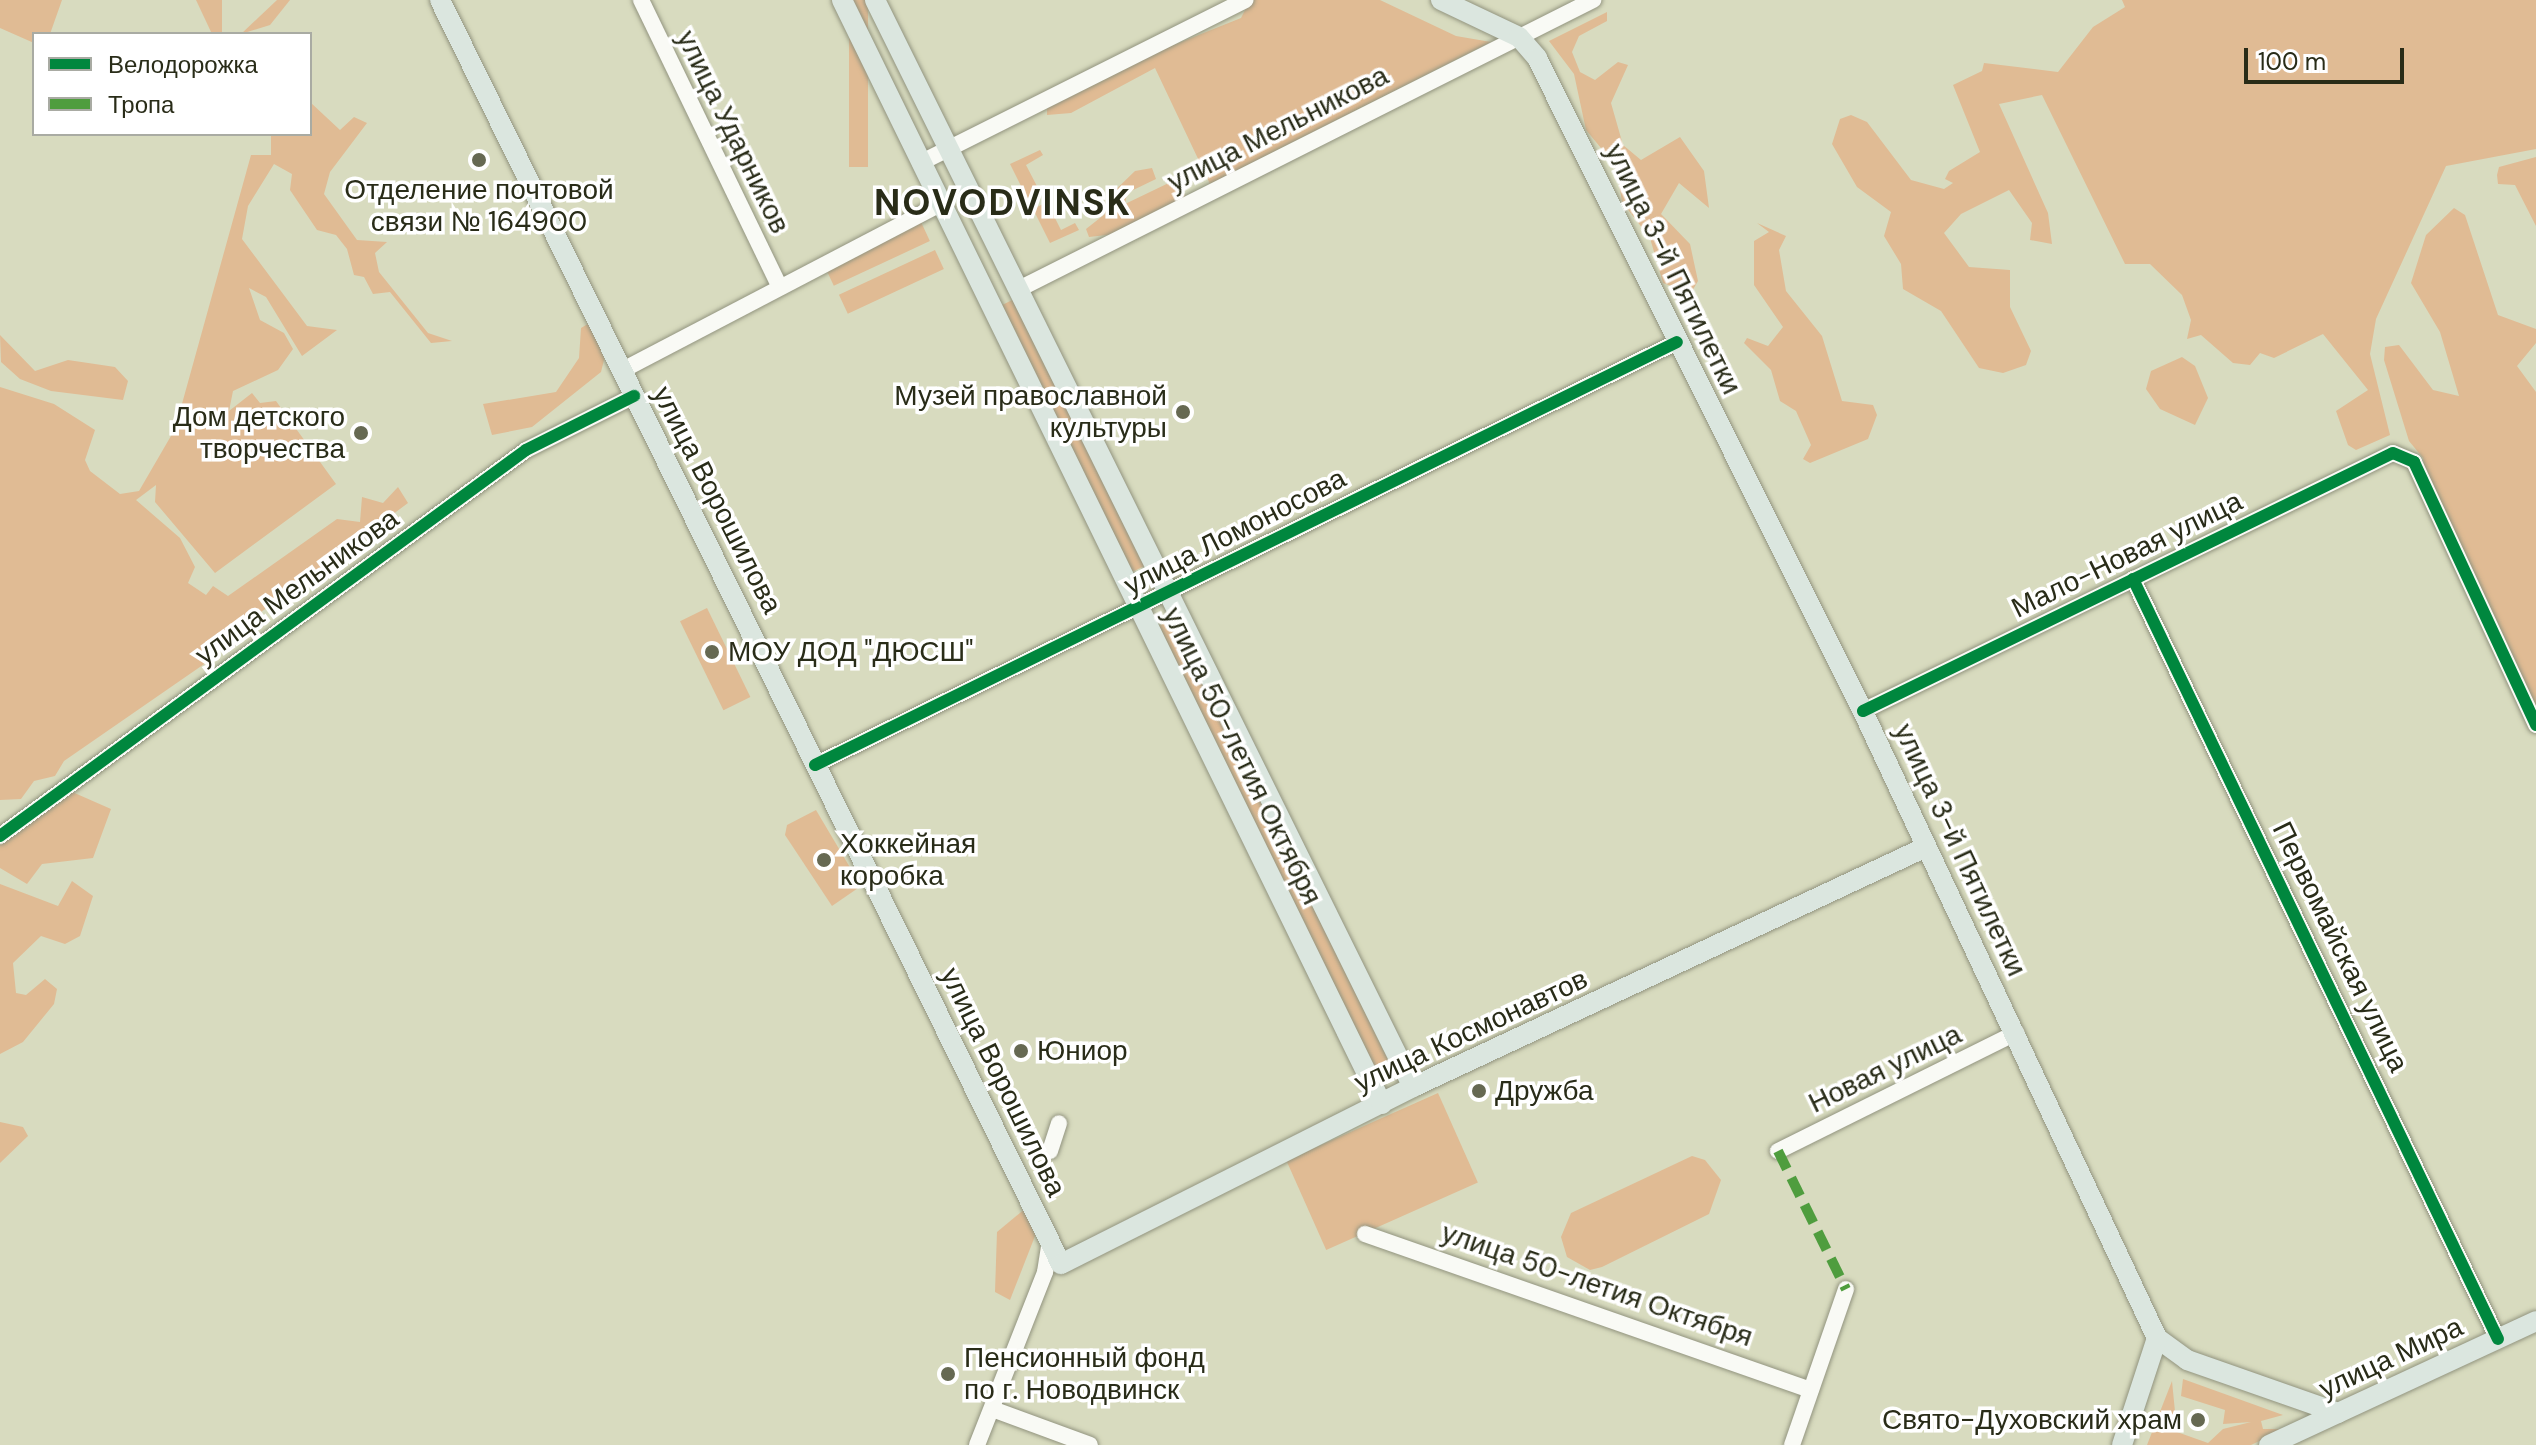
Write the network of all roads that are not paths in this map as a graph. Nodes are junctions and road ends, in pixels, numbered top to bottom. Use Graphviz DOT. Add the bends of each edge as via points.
graph roads {
  1 [pos="440,0"];
  2 [pos="641,0"];
  3 [pos="842,0"];
  4 [pos="875,0"];
  5 [pos="1246,0"];
  6 [pos="1441,0"];
  7 [pos="1593,0"];
  8 [pos="1519,37"];
  9 [pos="949,149"];
  10 [pos="920,163"];
  11 [pos="940,204"];
  12 [pos="779,286"];
  13 [pos="1019,289"];
  14 [pos="1677,342"];
  15 [pos="621,371"];
  16 [pos="634,396"];
  17 [pos="2133,579"];
  18 [pos="1169,590"];
  19 [pos="1139,609"];
  20 [pos="1863,711"];
  21 [pos="2536,725"];
  22 [pos="815,765"];
  23 [pos="0,836"];
  24 [pos="1924,848"];
  25 [pos="2016,1033"];
  26 [pos="1413,1087"];
  27 [pos="1382,1104"];
  28 [pos="1059,1123"];
  29 [pos="1050,1151"];
  30 [pos="1778,1151"];
  31 [pos="1365,1234"];
  32 [pos="1053,1268"];
  33 [pos="1846,1289"];
  34 [pos="2536,1321"];
  35 [pos="2157,1338"];
  36 [pos="2498,1339"];
  37 [pos="1810,1390"];
  38 [pos="995,1410"];
  39 [pos="2338,1413"];
  40 [pos="977,1445"];
  41 [pos="1090,1445"];
  42 [pos="1792,1445"];
  43 [pos="2122,1445"];
  44 [pos="2269,1445"];
  1 -- 15 [label="main road, улица Ворошилова"];
  2 -- 12 [label="street, улица Ударников"];
  3 -- 10 [label="main road, улица 50-летия Октября"];
  4 -- 9 [label="main road, улица 50-летия Октября"];
  5 -- 9 [label="street"];
  6 -- 8 [label="main road, улица 3-й Пятилетки"];
  7 -- 8 [label="street, улица Мельникова"];
  8 -- 13 [label="street, улица Мельникова"];
  8 -- 14 [label="main road, улица 3-й Пятилетки" via="1537,58"];
  9 -- 10 [label="street"];
  9 -- 13 [label="main road, улица 50-летия Октября"];
  10 -- 11 [label="main road, улица 50-летия Октября"];
  11 -- 12 [label="street"];
  11 -- 19 [label="main road, улица 50-летия Октября"];
  12 -- 15 [label="street"];
  13 -- 18 [label="main road, улица 50-летия Октября"];
  14 -- 18 [label="street, улица Ломоносова"];
  14 -- 20 [label="main road, улица 3-й Пятилетки"];
  15 -- 16 [label="main road, улица Ворошилова"];
  16 -- 22 [label="main road, улица Ворошилова"];
  16 -- 23 [label="street, улица Мельникова" via="526,450"];
  17 -- 20 [label="street, Мало-Новая улица"];
  17 -- 21 [label="street, Мало-Новая улица" via="2384,455 2414,462"];
  17 -- 36 [label="street, Первомайская улица"];
  18 -- 19 [label="street, улица Ломоносова"];
  18 -- 26 [label="main road, улица 50-летия Октября"];
  19 -- 22 [label="street, улица Ломоносова"];
  19 -- 27 [label="main road, улица 50-летия Октября"];
  20 -- 24 [label="main road, улица 3-й Пятилетки"];
  22 -- 32 [label="main road, улица Ворошилова" via="1050,1241"];
  24 -- 25 [label="main road, улица 3-й Пятилетки"];
  24 -- 26 [label="main road, улица Космонавтов"];
  25 -- 30 [label="street, Новая улица"];
  25 -- 35 [label="main road, улица 3-й Пятилетки"];
  26 -- 27 [label="main road, улица Космонавтов"];
  27 -- 32 [label="main road, улица Космонавтов"];
  28 -- 29 [label="street"];
  31 -- 37 [label="street, улица 50-летия Октября"];
  32 -- 38 [label="street"];
  33 -- 37 [label="street"];
  34 -- 36 [label="main road, улица Мира"];
  35 -- 39 [label="main road" via="2187,1360"];
  35 -- 43 [label="main road"];
  36 -- 39 [label="main road, улица Мира"];
  37 -- 42 [label="street"];
  38 -- 40 [label="street"];
  38 -- 41 [label="street"];
  39 -- 44 [label="main road, улица Мира"];
}
